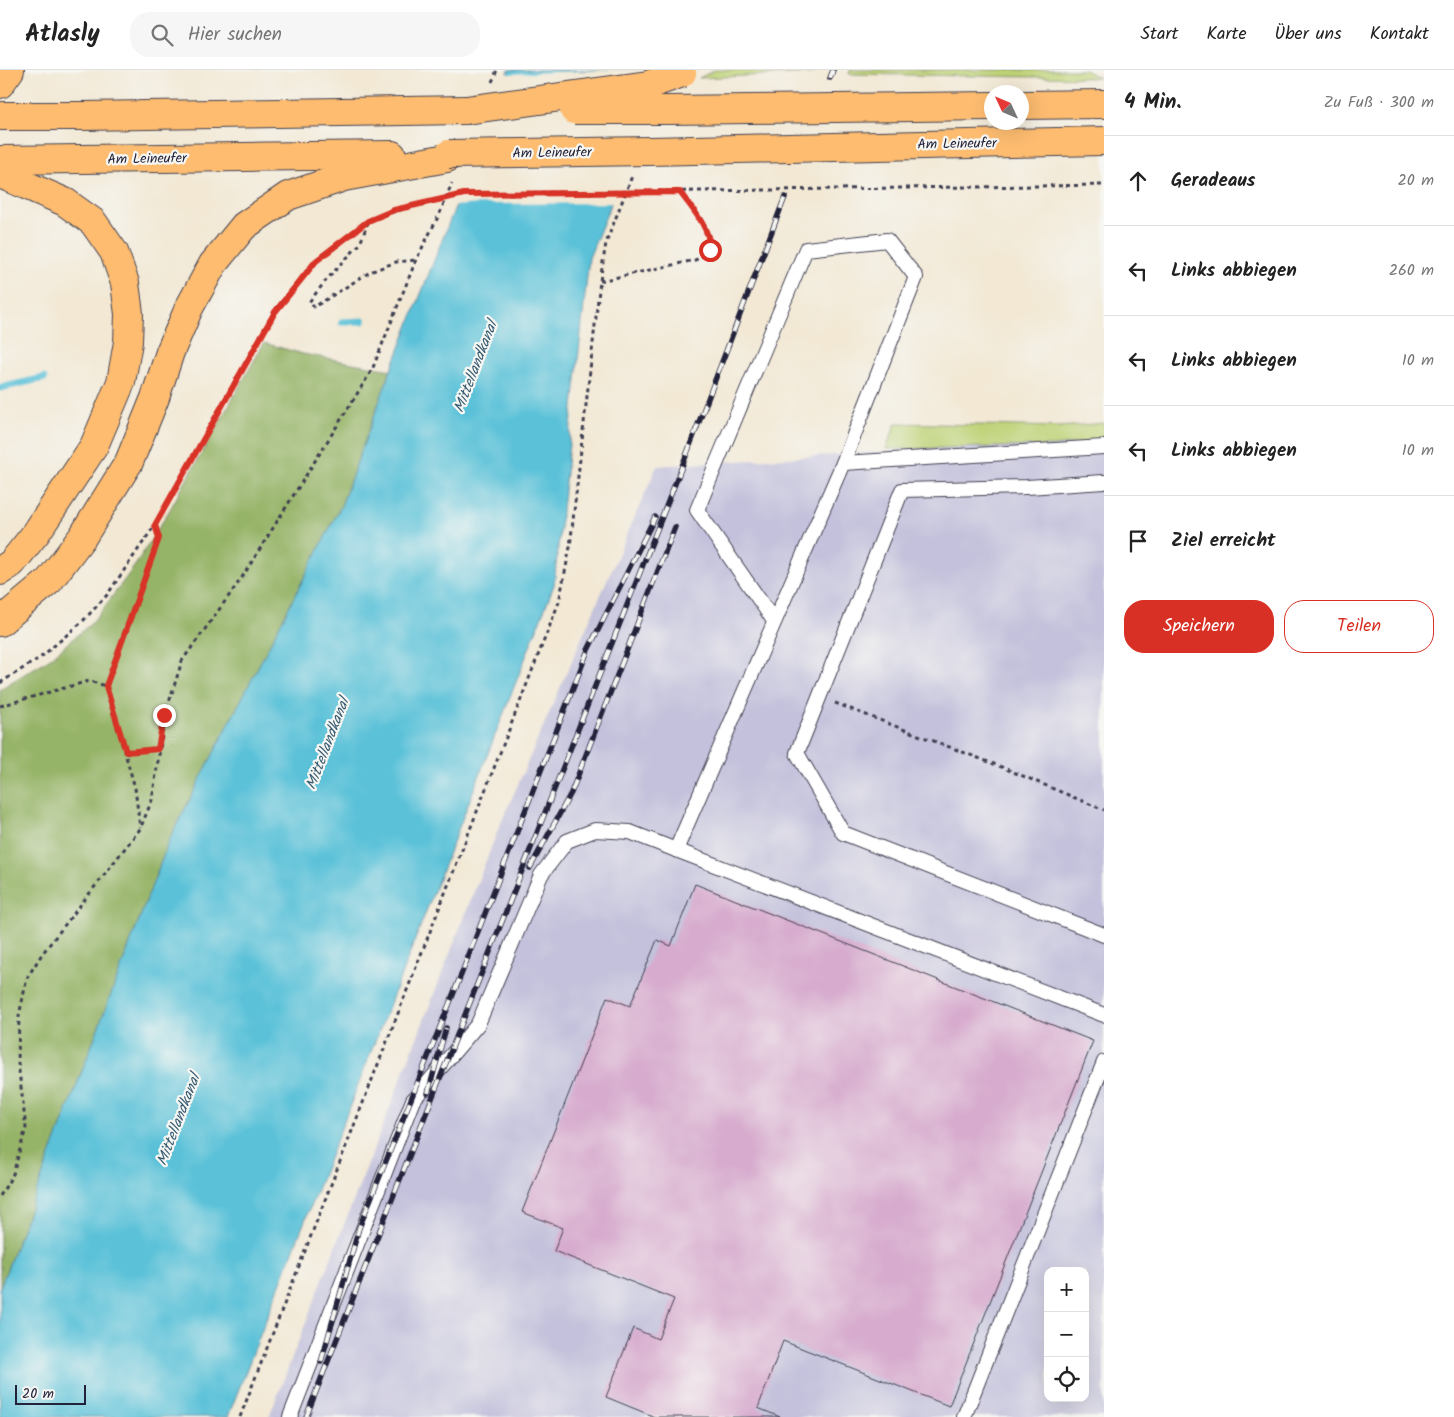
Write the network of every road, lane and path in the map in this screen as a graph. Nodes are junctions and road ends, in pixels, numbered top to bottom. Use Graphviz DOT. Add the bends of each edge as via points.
graph roads {
  1 [pos="10,70"];
  2 [pos="685,71"];
  3 [pos="0,84"];
  4 [pos="1104,104"];
  5 [pos="1029,105"];
  6 [pos="984,106"];
  7 [pos="466,110"];
  8 [pos="0,116"];
  9 [pos="1104,141"];
  10 [pos="454,155"];
  11 [pos="0,160"];
  12 [pos="0,174"];
  13 [pos="1104,185"];
  14 [pos="680,192"];
  15 [pos="368,221"];
  16 [pos="1104,447"];
  17 [pos="843,463"];
  18 [pos="1104,482"];
  19 [pos="155,525"];
  20 [pos="0,571"];
  21 [pos="774,621"];
  22 [pos="0,622"];
  23 [pos="0,683"];
  24 [pos="106,686"];
  25 [pos="819,696"];
  26 [pos="0,706"];
  27 [pos="158,749"];
  28 [pos="126,752"];
  29 [pos="1104,810"];
  30 [pos="140,829"];
  31 [pos="676,850"];
  32 [pos="1100,934"];
  33 [pos="1104,1015"];
  34 [pos="1104,1062"];
  35 [pos="0,1196"];
  36 [pos="240,1417"];
  37 [pos="290,1417"];
  38 [pos="966,1417"];
  1 -- 3 [label="highway"];
  2 -- 7 [label="highway, bridge" via="648,85"];
  4 -- 5 [label="highway"];
  6 -- 7 [label="highway, bridge"];
  7 -- 8 [label="highway"];
  9 -- 10 [label="highway, Am Leineufer, bridge"];
  10 -- 11 [label="highway, Am Leineufer"];
  10 -- 22 [label="highway" via="344,177 288,196 244,226 214,264 189,308 129,462 83,536 49,581"];
  12 -- 20 [label="highway" via="65,202 93,222 114,252 125,283 130,314 121,382 94,446 36,533 12,563"];
  13 -- 14 [label="path"];
  14 -- 15 [label="path, bridge" via="464,194 394,210"];
  14 -- 36 [label="path" via="704,224 710,250 695,260 600,281 570,547 560,602"];
  15 -- 19 [label="path" via="316,261 275,312"];
  15 -- 27 [label="path" via="360,244 309,302 314,307 370,272 396,262 416,260 372,370 241,578 182,661 164,715"];
  16 -- 17 [label="lane"];
  17 -- 21 [label="lane"];
  17 -- 21 [label="lane" via="916,277 887,240 806,249 697,510"];
  18 -- 25 [label="lane" via="902,490"];
  19 -- 23 [label="path" via="107,595 82,622 41,657"];
  19 -- 24 [label="path" via="159,538"];
  21 -- 31 [label="lane"];
  24 -- 26 [label="path" via="89,681"];
  24 -- 28 [label="path"];
  25 -- 29 [label="path"];
  25 -- 32 [label="lane" via="798,753 843,833"];
  27 -- 28 [label="path"];
  27 -- 30 [label="path" via="152,800"];
  28 -- 30 [label="path"];
  30 -- 35 [label="path" via="48,947 28,978 19,1016 18,1063 26,1128 13,1174"];
  31 -- 33 [label="lane"];
  31 -- 37 [label="lane" via="630,832 595,830 567,841 540,875 478,1024 413,1100"];
  34 -- 38 [label="lane"];
}
